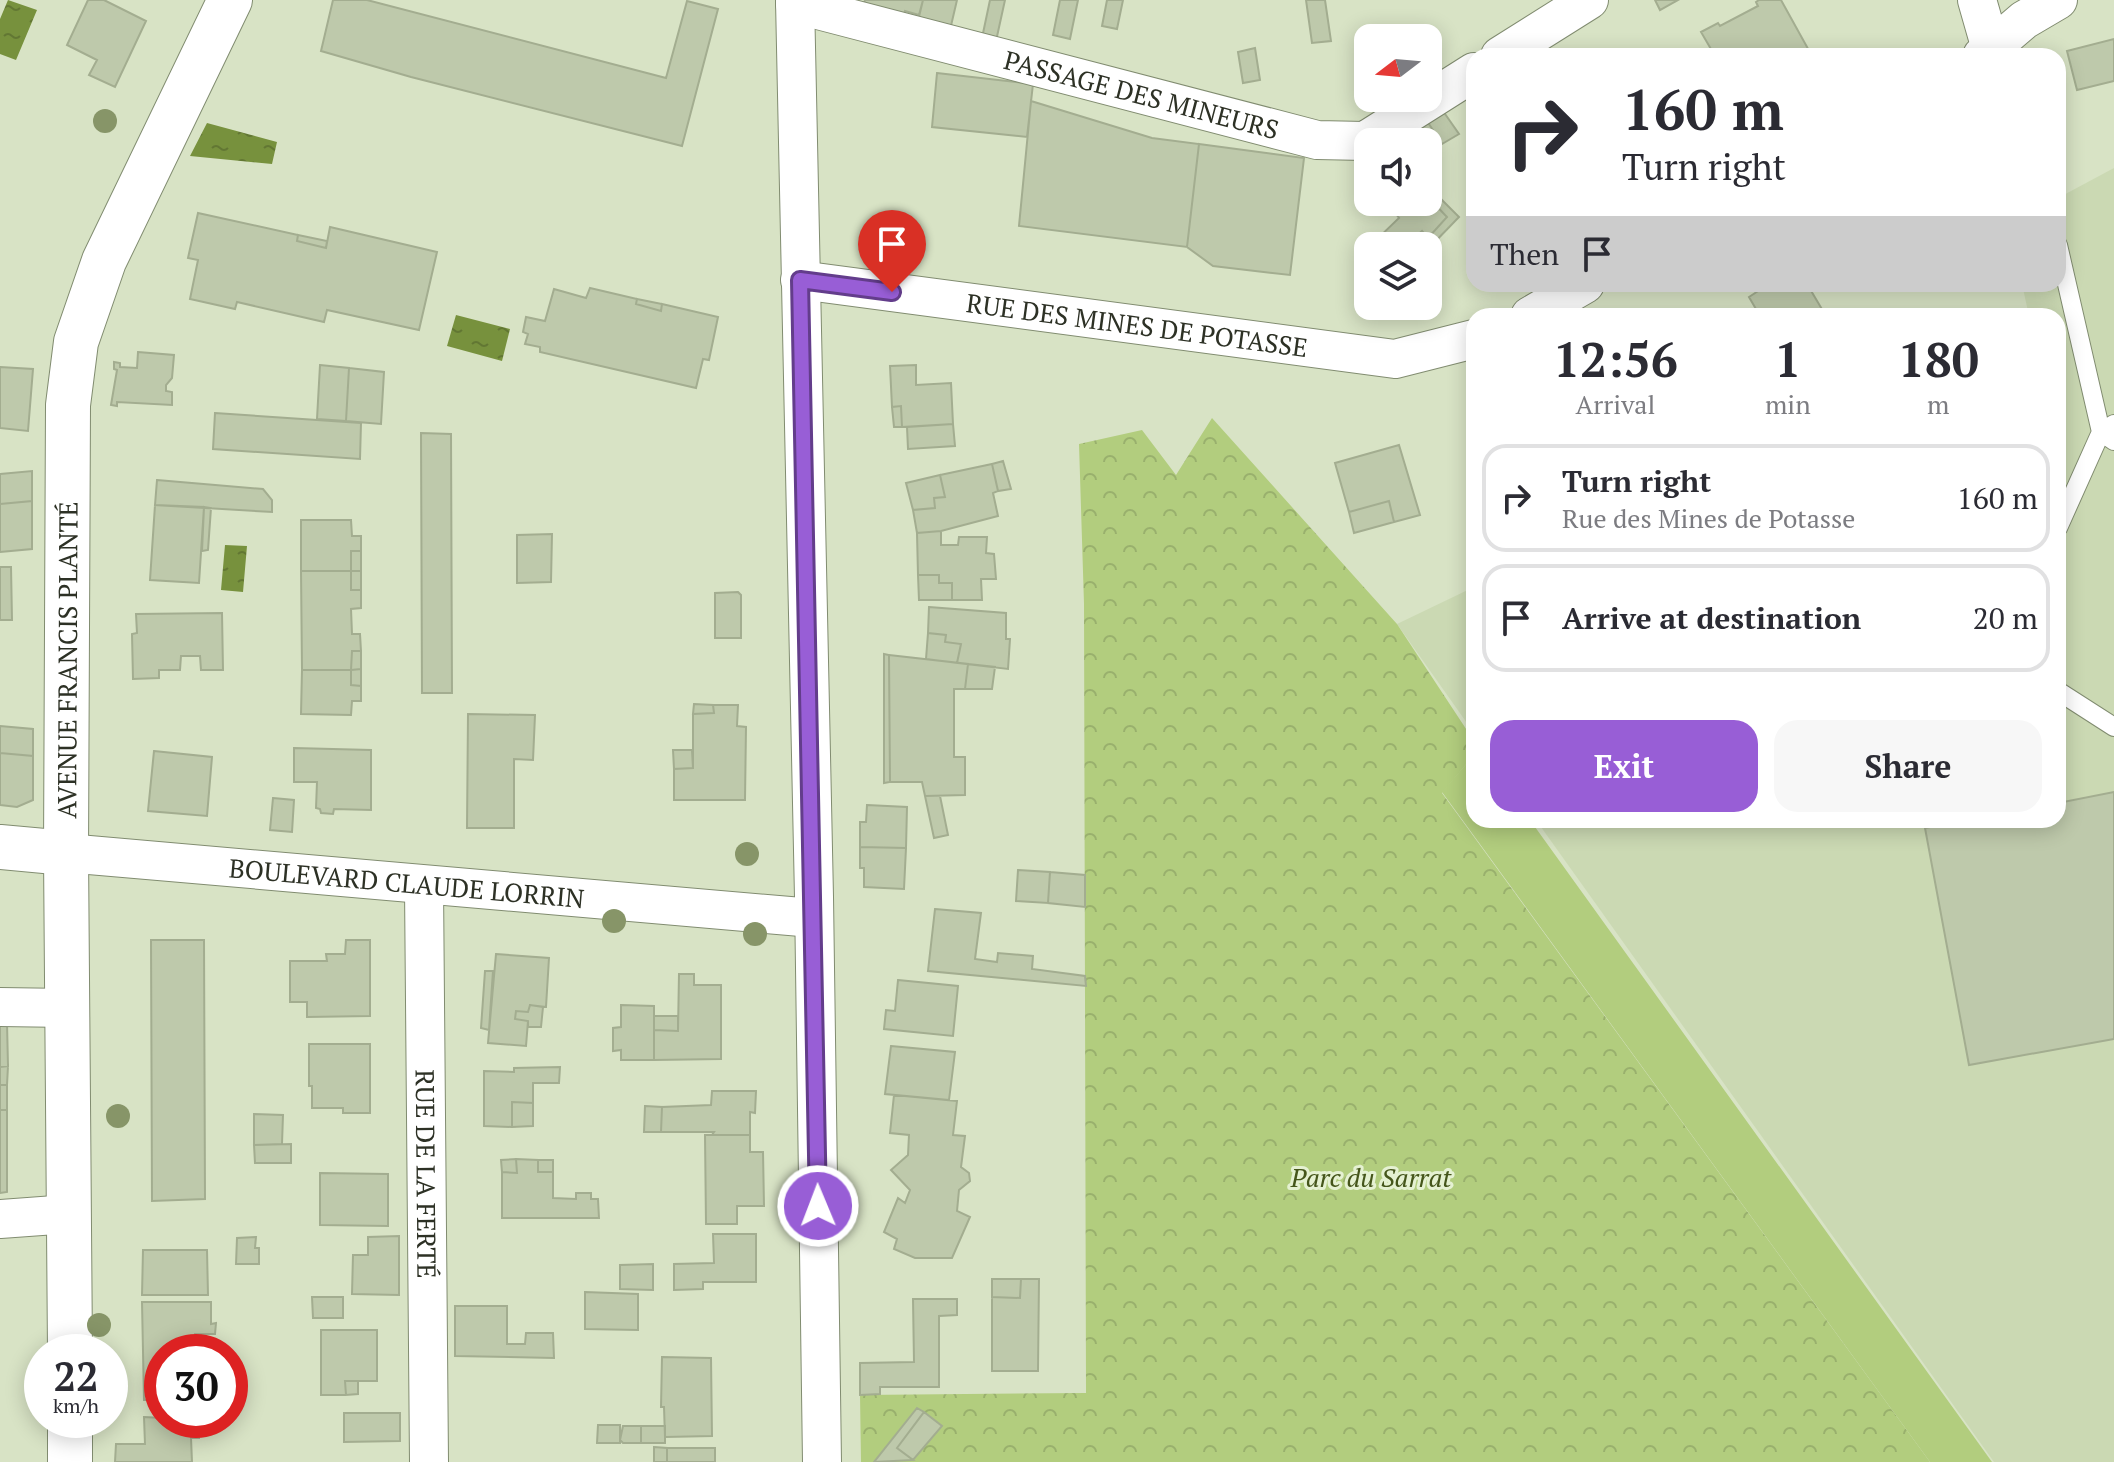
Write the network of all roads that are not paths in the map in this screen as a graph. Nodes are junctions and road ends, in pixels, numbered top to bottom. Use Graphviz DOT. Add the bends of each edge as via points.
graph roads {
  1 [pos="230,0"];
  2 [pos="1589,0"];
  3 [pos="1977,0"];
  4 [pos="2058,0"];
  5 [pos="795,2"];
  6 [pos="1513,48"];
  7 [pos="1988,48"];
  8 [pos="1995,48"];
  9 [pos="1466,77"];
  10 [pos="2066,274"];
  11 [pos="800,280"];
  12 [pos="1571,292"];
  13 [pos="1544,308"];
  14 [pos="1466,341"];
  15 [pos="2110,432"];
  16 [pos="2066,513"];
  17 [pos="2066,696"];
  18 [pos="2114,727"];
  19 [pos="0,847"];
  20 [pos="66,853"];
  21 [pos="424,886"];
  22 [pos="813,918"];
  23 [pos="0,1007"];
  24 [pos="68,1008"];
  25 [pos="69,1214"];
  26 [pos="0,1219"];
  27 [pos="70,1334"];
  28 [pos="70,1438"];
  29 [pos="70,1462"];
  30 [pos="429,1462"];
  31 [pos="822,1462"];
  1 -- 20 [label="street, AVENUE FRANCIS PLANTÉ" via="104,261 76,342 68,405"];
  2 -- 6 [label="street"];
  3 -- 7 [label="street"];
  4 -- 8 [label="street" via="2024,20"];
  5 -- 9 [label="street, PASSAGE DES MINEURS" via="1317,140 1365,141"];
  5 -- 11 [label="street"];
  10 -- 15 [label="lane"];
  11 -- 14 [label="street, RUE DES MINES DE POTASSE" via="1395,359"];
  11 -- 22 [label="street"];
  12 -- 13 [label="street"];
  15 -- 16 [label="lane"];
  17 -- 18 [label="lane"];
  19 -- 20 [label="street, BOULEVARD CLAUDE LORRIN"];
  20 -- 21 [label="street, BOULEVARD CLAUDE LORRIN"];
  20 -- 24 [label="street, AVENUE FRANCIS PLANTÉ"];
  21 -- 22 [label="street, BOULEVARD CLAUDE LORRIN"];
  21 -- 30 [label="street, RUE DE LA FERTÉ"];
  22 -- 31 [label="street"];
  23 -- 24 [label="street"];
  24 -- 25 [label="street, AVENUE FRANCIS PLANTÉ"];
  25 -- 26 [label="street"];
  25 -- 27 [label="street, AVENUE FRANCIS PLANTÉ"];
  28 -- 29 [label="street"];
}
